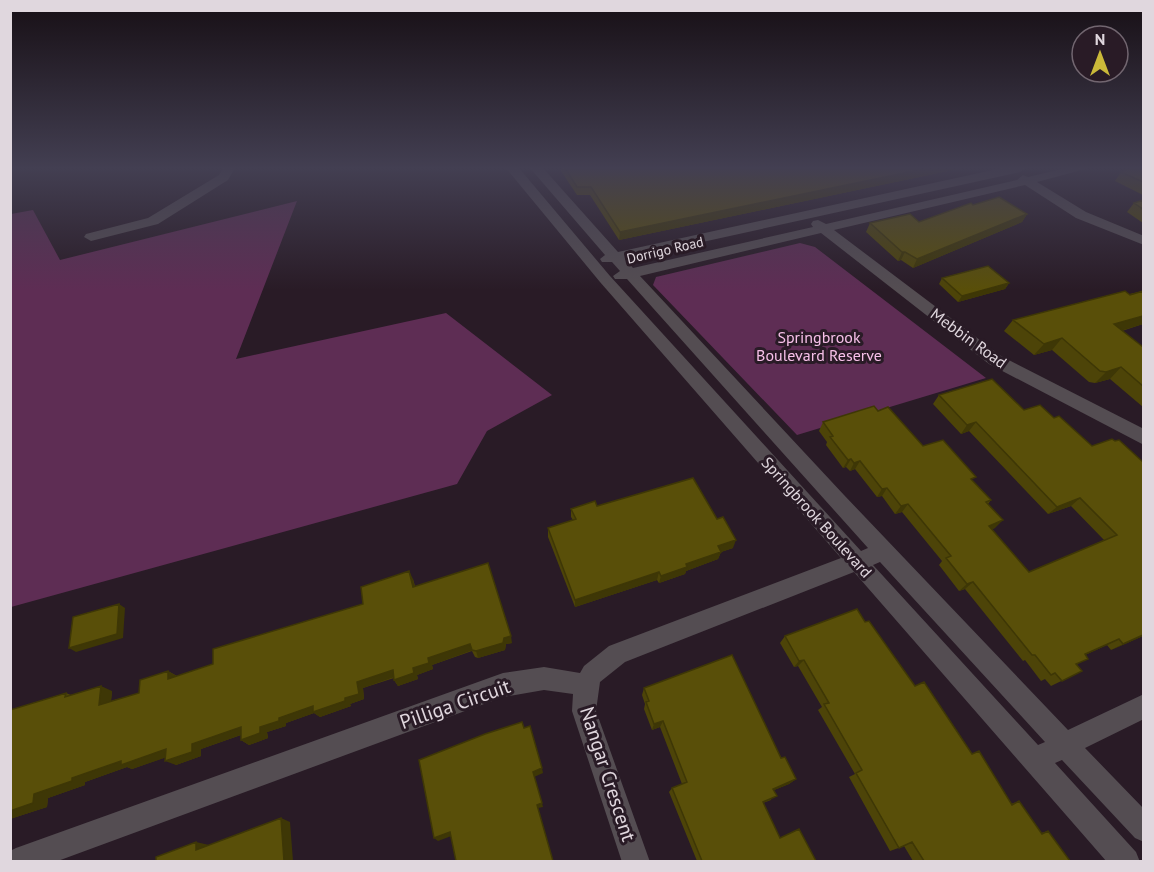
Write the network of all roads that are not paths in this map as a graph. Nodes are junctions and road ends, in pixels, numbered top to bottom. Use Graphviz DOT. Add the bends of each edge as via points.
graph roads {
  1 [pos="173,209"];
  2 [pos="546,209"];
  3 [pos="572,209"];
  4 [pos="837,209"];
  5 [pos="912,209"];
  6 [pos="1071,209"];
  7 [pos="809,215"];
  8 [pos="823,229"];
  9 [pos="91,237"];
  10 [pos="1143,241"];
  11 [pos="614,257"];
  12 [pos="590,262"];
  13 [pos="629,273"];
  14 [pos="605,279"];
  15 [pos="1143,438"];
  16 [pos="884,551"];
  17 [pos="857,561"];
  18 [pos="586,686"];
  19 [pos="1143,706"];
  20 [pos="1065,745"];
  21 [pos="1035,760"];
  22 [pos="1143,829"];
  23 [pos="16,861"];
  24 [pos="636,861"];
  25 [pos="1126,861"];
  1 -- 9 [label="street" via="153,221"];
  2 -- 12 [label="street, Springbrook Boulevard"];
  3 -- 11 [label="street, Springbrook Boulevard"];
  4 -- 7 [label="street, Dorrigo Road"];
  5 -- 8 [label="street, Dorrigo Road"];
  6 -- 10 [label="street"];
  7 -- 8 [label="street, Mebbin Road"];
  7 -- 11 [label="street, Dorrigo Road"];
  8 -- 13 [label="street, Dorrigo Road"];
  8 -- 15 [label="street, Mebbin Road" via="995,360"];
  11 -- 12 [label="street, Dorrigo Road"];
  11 -- 13 [label="street, Springbrook Boulevard"];
  12 -- 14 [label="street, Springbrook Boulevard"];
  13 -- 14 [label="street, Dorrigo Road"];
  13 -- 16 [label="street, Springbrook Boulevard"];
  14 -- 17 [label="street, Springbrook Boulevard"];
  16 -- 17 [label="street"];
  16 -- 20 [label="street, Springbrook Boulevard"];
  17 -- 18 [label="street" via="617,654 592,674"];
  17 -- 21 [label="street, Springbrook Boulevard"];
  18 -- 23 [label="street, Pilliga Circuit" via="555,677 503,685"];
  18 -- 24 [label="street, Nangar Crescent" via="584,711"];
  19 -- 20 [label="street"];
  20 -- 21 [label="street"];
  20 -- 22 [label="street, Springbrook Boulevard"];
  21 -- 25 [label="street, Springbrook Boulevard"];
}
